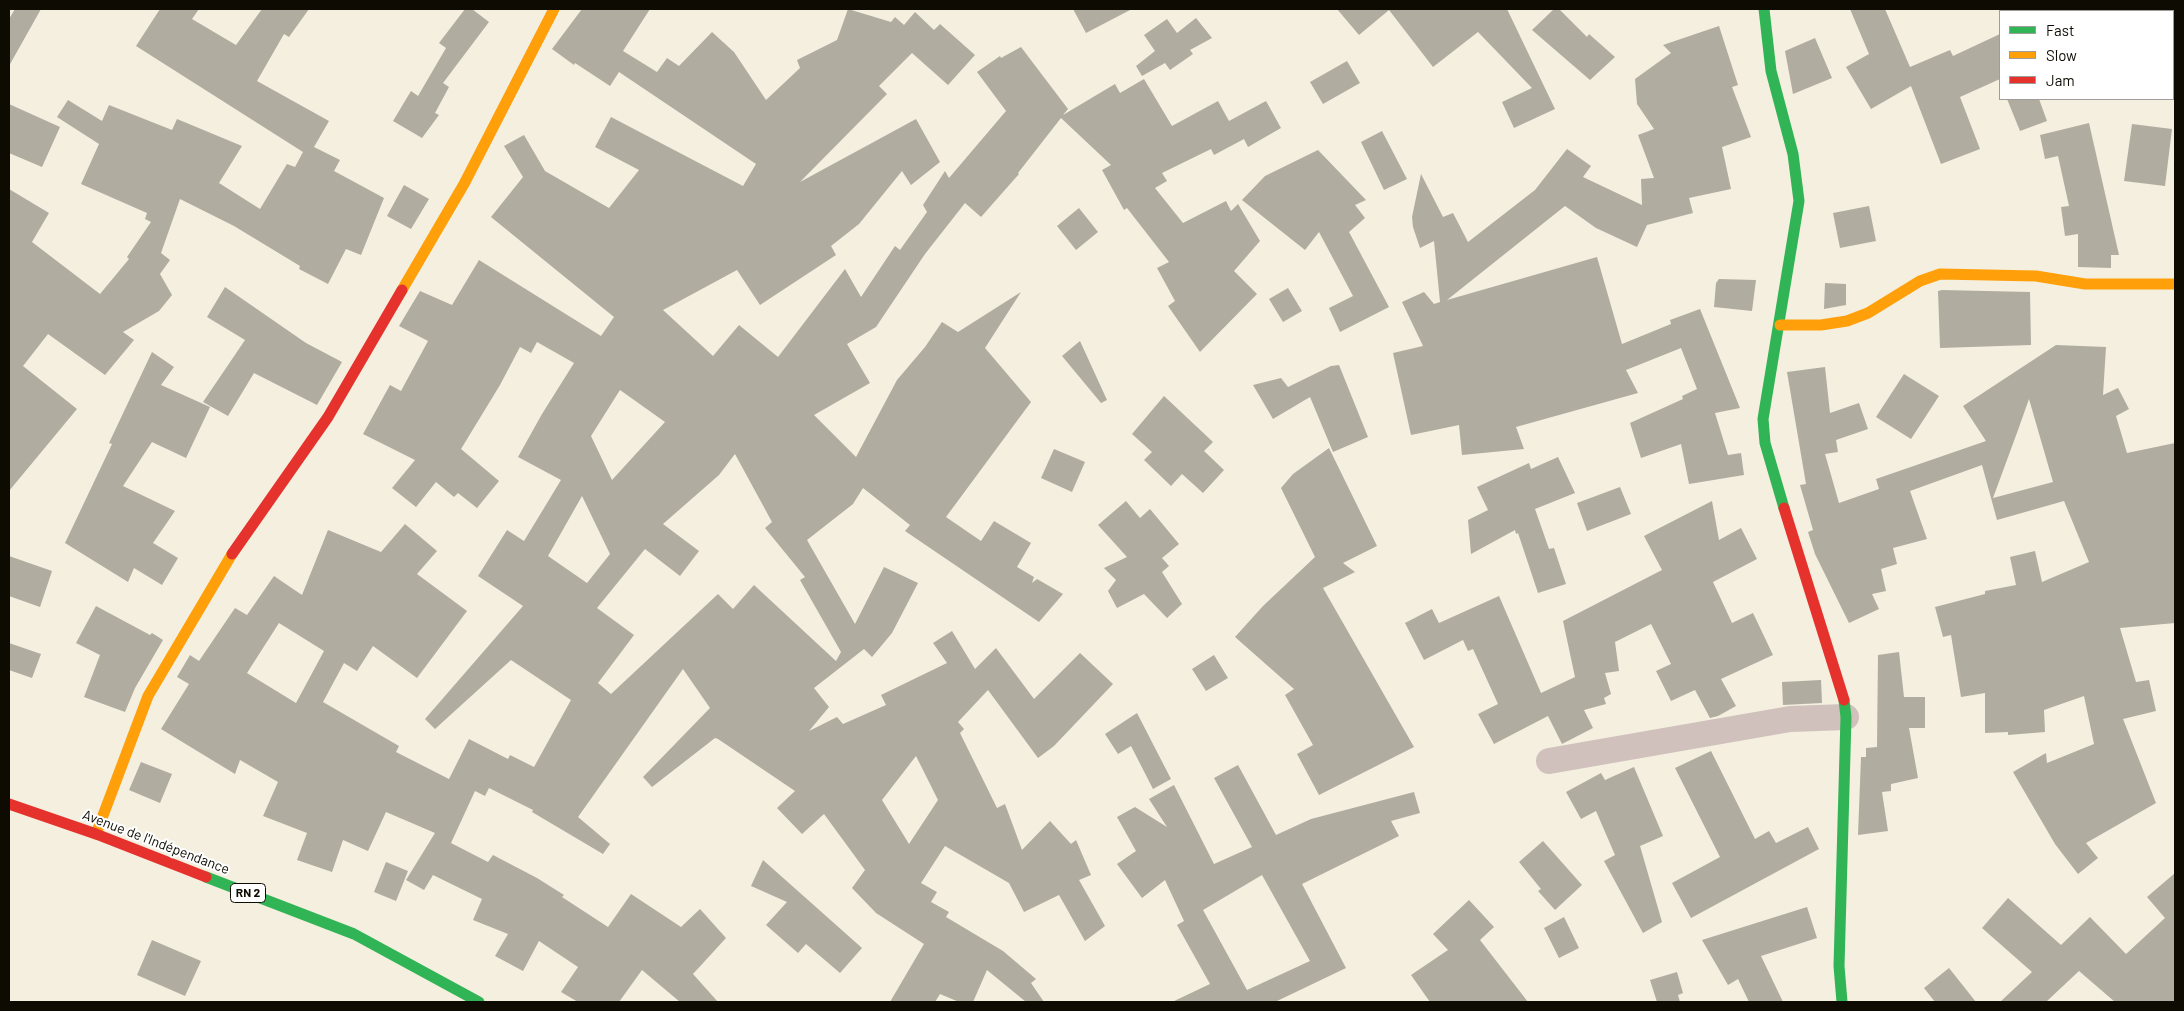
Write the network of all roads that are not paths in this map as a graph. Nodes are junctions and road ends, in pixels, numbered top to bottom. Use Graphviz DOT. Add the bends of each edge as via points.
graph roads {
  1 [pos="554,9"];
  2 [pos="1764,9"];
  3 [pos="2175,284"];
  4 [pos="1780,326"];
  5 [pos="1846,717"];
  6 [pos="1549,761"];
  7 [pos="9,804"];
  8 [pos="96,834"];
  9 [pos="479,1002"];
  10 [pos="1842,1002"];
  1 -- 8 [label="street" via="464,184 328,418 229,558 148,696"];
  2 -- 4 [label="street" via="1771,71 1793,154 1798,201"];
  3 -- 4 [label="street" via="2085,284 2036,276 1940,274 1920,281 1847,321"];
  4 -- 5 [label="street" via="1764,419 1765,443 1842,688"];
  5 -- 6 [label="street" via="1790,719"];
  5 -- 10 [label="street" via="1839,966"];
  7 -- 8 [label="street, Avenue de l'Indépendance / RN 2"];
  8 -- 9 [label="street, Avenue de l'Indépendance / RN 2" via="354,934"];
}
